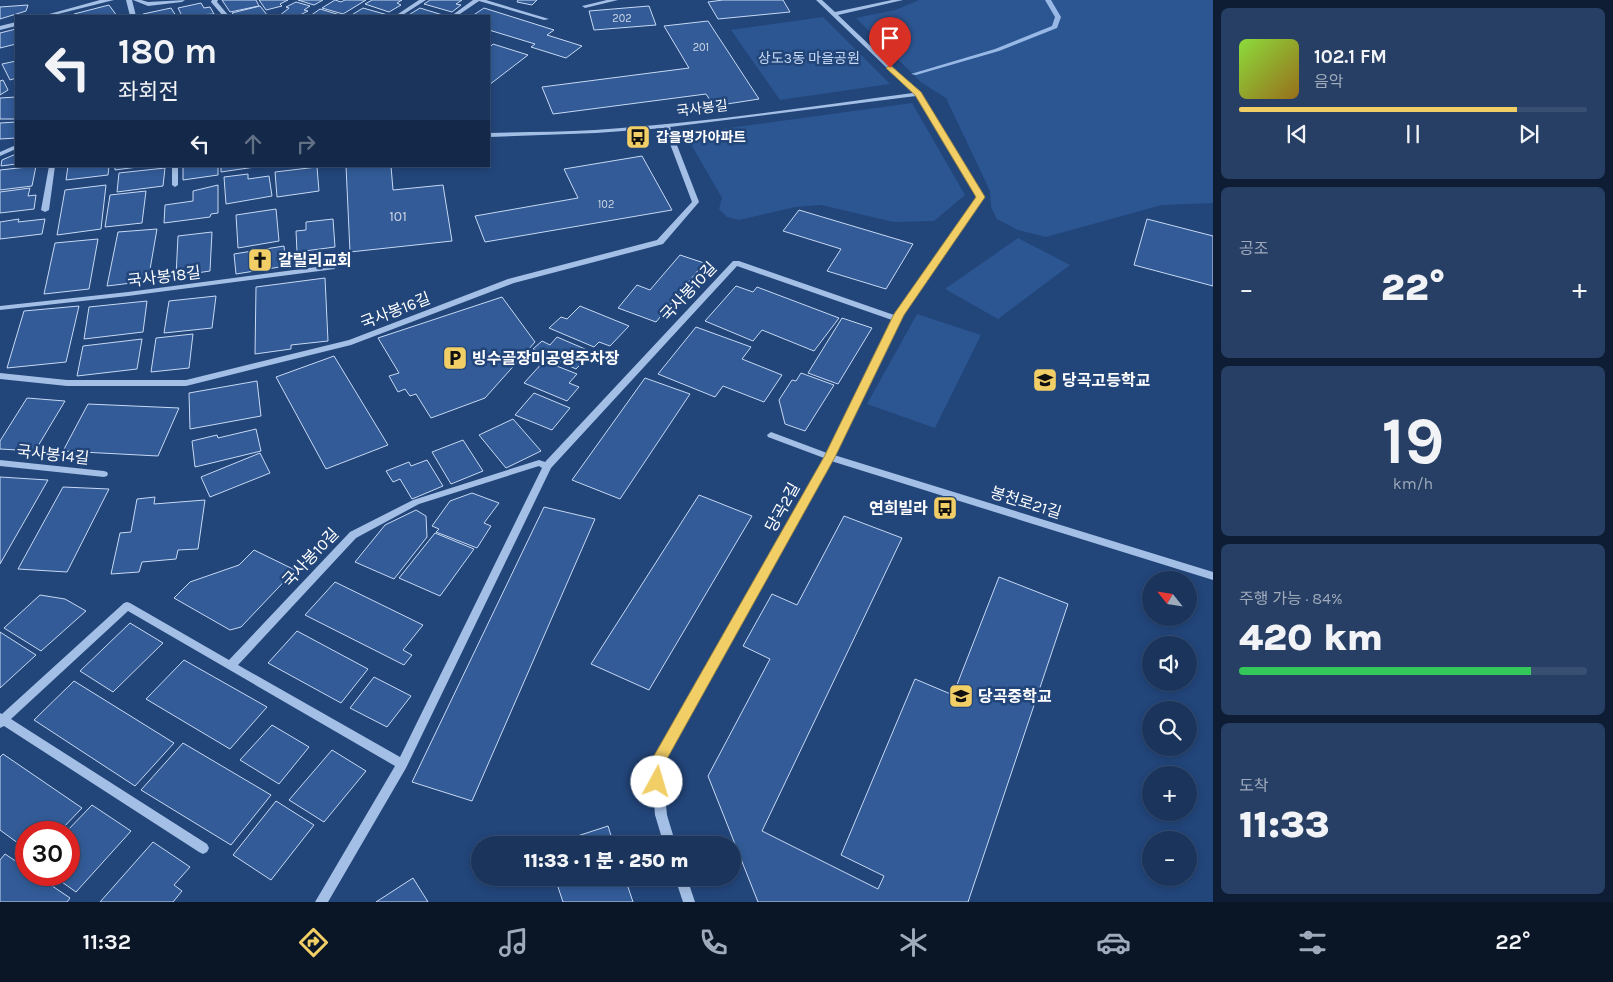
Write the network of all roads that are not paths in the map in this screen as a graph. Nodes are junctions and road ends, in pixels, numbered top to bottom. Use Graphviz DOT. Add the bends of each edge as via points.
graph roads {
  1 [pos="112,0"];
  2 [pos="129,0"];
  3 [pos="136,0"];
  4 [pos="182,0"];
  5 [pos="215,0"];
  6 [pos="423,0"];
  7 [pos="478,0"];
  8 [pos="615,0"];
  9 [pos="819,0"];
  10 [pos="900,0"];
  11 [pos="585,6"];
  12 [pos="835,14"];
  13 [pos="49,15"];
  14 [pos="133,15"];
  15 [pos="225,15"];
  16 [pos="400,15"];
  17 [pos="456,15"];
  18 [pos="546,19"];
  19 [pos="15,24"];
  20 [pos="0,28"];
  21 [pos="918,94"];
  22 [pos="666,126"];
  23 [pos="490,135"];
  24 [pos="15,147"];
  25 [pos="0,154"];
  26 [pos="52,167"];
  27 [pos="174,167"];
  28 [pos="175,184"];
  29 [pos="980,197"];
  30 [pos="45,210"];
  31 [pos="332,267"];
  32 [pos="0,308"];
  33 [pos="897,319"];
  34 [pos="0,376"];
  35 [pos="771,435"];
  36 [pos="829,457"];
  37 [pos="0,463"];
  38 [pos="547,466"];
  39 [pos="104,474"];
  40 [pos="1213,576"];
  41 [pos="230,665"];
  42 [pos="1,720"];
  43 [pos="402,764"];
  44 [pos="667,836"];
  45 [pos="204,848"];
  46 [pos="684,886"];
  47 [pos="321,902"];
  48 [pos="689,902"];
  1 -- 13 [label="street"];
  2 -- 14 [label="street"];
  3 -- 4 [label="street" via="148,4"];
  5 -- 15 [label="street"];
  6 -- 16 [label="street"];
  7 -- 17 [label="street"];
  7 -- 18 [label="street"];
  8 -- 11 [label="street"];
  9 -- 12 [label="street"];
  10 -- 12 [label="street"];
  12 -- 21 [label="street"];
  19 -- 20 [label="street"];
  21 -- 22 [label="street, 국사봉길"];
  21 -- 29 [label="street"];
  22 -- 23 [label="street, 국사봉길" via="539,136"];
  22 -- 34 [label="street, 국사봉16길" via="696,202 660,242 511,281 351,342 186,383 67,382"];
  24 -- 25 [label="street"];
  26 -- 30 [label="street"];
  27 -- 28 [label="street"];
  29 -- 33 [label="street, 당곡2길"];
  31 -- 32 [label="street, 국사봉18길"];
  33 -- 36 [label="street, 당곡2길"];
  33 -- 38 [label="street, 국사봉10길" via="736,263"];
  35 -- 36 [label="street, 봉천로21길"];
  36 -- 40 [label="street, 봉천로21길"];
  36 -- 44 [label="street, 당곡2길" via="656,765 660,815"];
  37 -- 39 [label="street, 국사봉14길"];
  38 -- 41 [label="street, 국사봉10길" via="538,463 416,502 353,535"];
  38 -- 43 [label="street, 국사봉10길"];
  41 -- 42 [label="street" via="127,606"];
  41 -- 43 [label="street"];
  42 -- 45 [label="street"];
  43 -- 47 [label="street, 국사봉10길"];
  46 -- 48 [label="street"];
}
